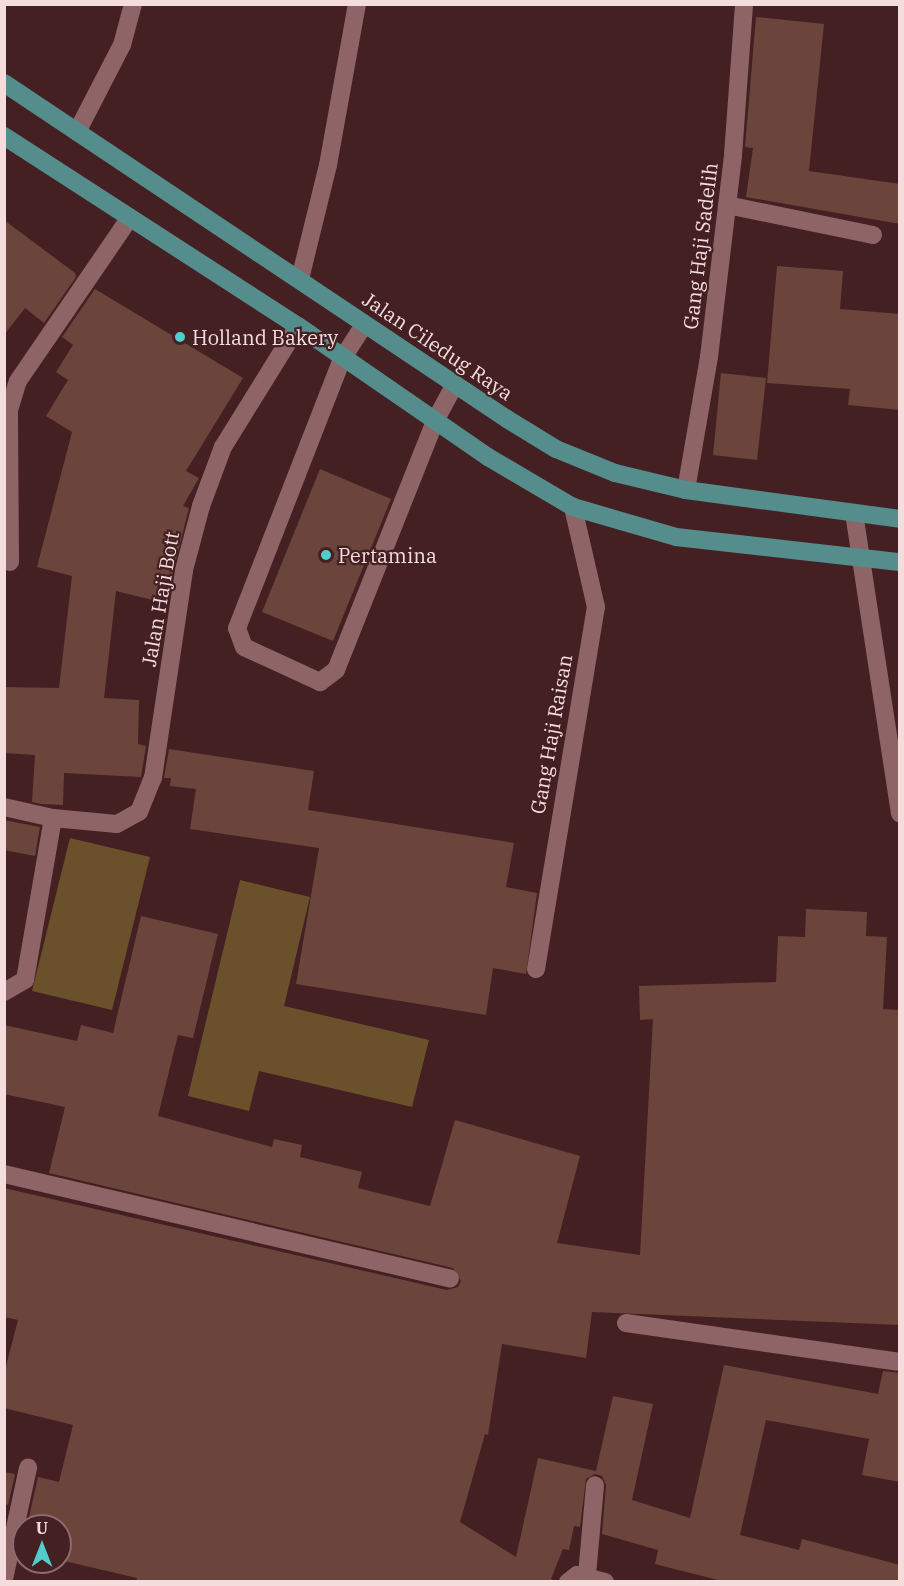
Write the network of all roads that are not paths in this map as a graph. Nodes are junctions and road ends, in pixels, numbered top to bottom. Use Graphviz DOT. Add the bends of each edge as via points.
graph roads {
  1 [pos="133,4"];
  2 [pos="357,4"];
  3 [pos="744,4"];
  4 [pos="4,83"];
  5 [pos="77,132"];
  6 [pos="4,136"];
  7 [pos="727,205"];
  8 [pos="129,219"];
  9 [pos="873,235"];
  10 [pos="300,279"];
  11 [pos="364,325"];
  12 [pos="298,326"];
  13 [pos="342,359"];
  14 [pos="455,384"];
  15 [pos="435,421"];
  16 [pos="686,490"];
  17 [pos="573,507"];
  18 [pos="854,513"];
  19 [pos="900,519"];
  20 [pos="859,558"];
  21 [pos="10,561"];
  22 [pos="900,562"];
  23 [pos="4,807"];
  24 [pos="900,813"];
  25 [pos="53,818"];
  26 [pos="536,969"];
  27 [pos="4,992"];
  28 [pos="4,1174"];
  29 [pos="450,1280"];
  30 [pos="626,1323"];
  31 [pos="900,1362"];
  32 [pos="28,1468"];
  33 [pos="595,1485"];
  34 [pos="587,1575"];
  35 [pos="4,1579"];
  36 [pos="568,1581"];
  37 [pos="605,1581"];
  1 -- 5 [label="street" via="122,45"];
  2 -- 10 [label="street" via="328,165"];
  3 -- 7 [label="street, Gang Haji Sadelih"];
  4 -- 5 [label="main road, Jalan Ciledug Raya"];
  5 -- 10 [label="main road, Jalan Ciledug Raya"];
  6 -- 8 [label="main road"];
  7 -- 9 [label="street"];
  7 -- 16 [label="street, Gang Haji Sadelih" via="709,357"];
  8 -- 12 [label="main road"];
  8 -- 21 [label="street" via="18,381 9,410"];
  10 -- 11 [label="main road, Jalan Ciledug Raya"];
  11 -- 13 [label="street"];
  11 -- 14 [label="main road, Jalan Ciledug Raya"];
  12 -- 13 [label="main road"];
  12 -- 25 [label="street, Jalan Haji Bott" via="223,447 201,506 184,570 153,778 146,800 139,812 117,824"];
  13 -- 15 [label="main road"];
  13 -- 15 [label="street" via="237,628 244,647 320,682 336,670"];
  14 -- 15 [label="street"];
  14 -- 16 [label="main road, Jalan Ciledug Raya" via="556,448 615,473"];
  15 -- 17 [label="main road"];
  16 -- 18 [label="main road, Jalan Ciledug Raya"];
  17 -- 20 [label="main road" via="676,537"];
  17 -- 26 [label="street, Gang Haji Raisan" via="596,607"];
  18 -- 19 [label="main road, Jalan Ciledug Raya"];
  18 -- 20 [label="street"];
  20 -- 22 [label="main road"];
  20 -- 24 [label="street"];
  23 -- 25 [label="street, Jalan Haji Bott"];
  25 -- 27 [label="street" via="25,980"];
  28 -- 29 [label="street"];
  30 -- 31 [label="street"];
  32 -- 35 [label="street"];
  33 -- 34 [label="street"];
  34 -- 36 [label="street" via="577,1575"];
  34 -- 37 [label="street"];
}
